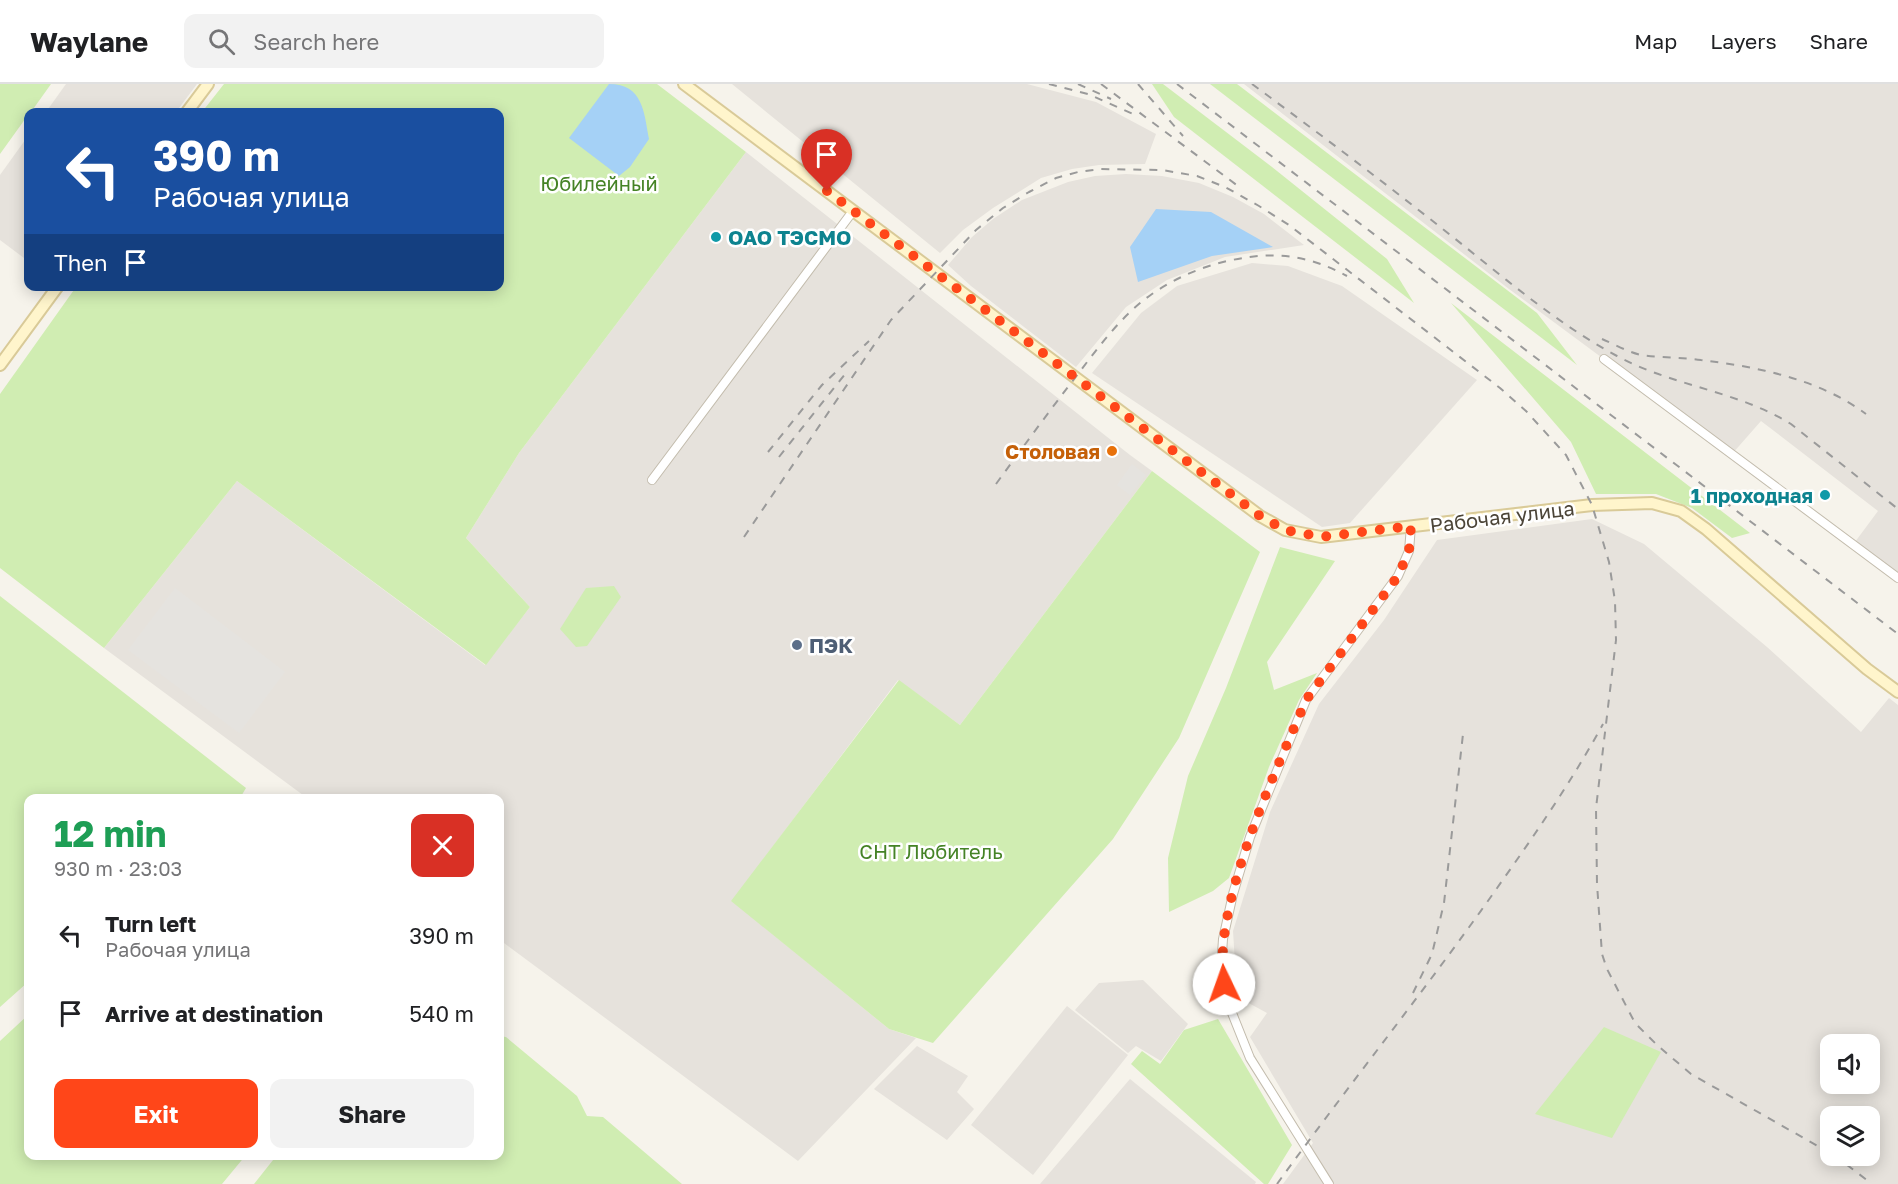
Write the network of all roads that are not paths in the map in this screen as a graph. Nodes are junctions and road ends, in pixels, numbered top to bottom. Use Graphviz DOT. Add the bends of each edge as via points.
graph roads {
  1 [pos="208,84"];
  2 [pos="684,84"];
  3 [pos="190,108"];
  4 [pos="853,211"];
  5 [pos="54,291"];
  6 [pos="1604,359"];
  7 [pos="0,365"];
  8 [pos="652,480"];
  9 [pos="1411,526"];
  10 [pos="1898,578"];
  11 [pos="1898,692"];
  12 [pos="1329,1184"];
  1 -- 3 [label="street"];
  2 -- 4 [label="street, Рабочая улица"];
  4 -- 8 [label="street"];
  4 -- 9 [label="street, Рабочая улица" via="1260,516 1285,530 1321,537"];
  5 -- 7 [label="street"];
  6 -- 10 [label="street"];
  9 -- 11 [label="street, Рабочая улица" via="1592,505 1652,503 1681,511"];
  9 -- 12 [label="street" via="1409,551 1398,576 1306,700 1250,837 1223,939 1224,984 1242,1040"];
}
